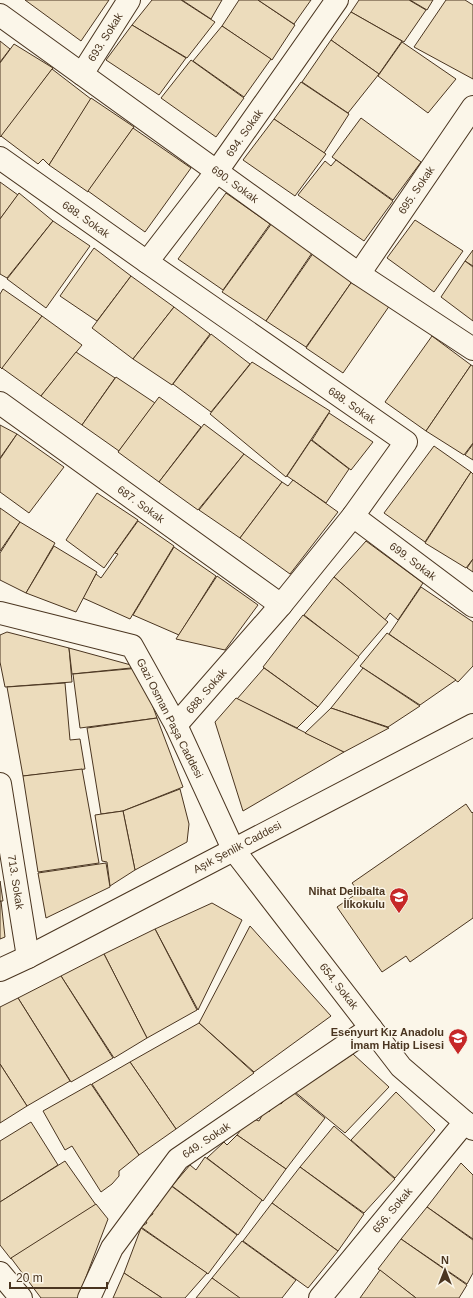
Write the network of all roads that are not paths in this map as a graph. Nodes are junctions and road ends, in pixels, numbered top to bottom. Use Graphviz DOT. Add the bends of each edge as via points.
graph roads {
  1 [pos="128,0"];
  2 [pos="337,0"];
  3 [pos="0,15"];
  4 [pos="82,74"];
  5 [pos="473,107"];
  6 [pos="0,158"];
  7 [pos="217,172"];
  8 [pos="147,262"];
  9 [pos="359,274"];
  10 [pos="473,349"];
  11 [pos="0,403"];
  12 [pos="353,516"];
  13 [pos="281,605"];
  14 [pos="473,606"];
  15 [pos="0,613"];
  16 [pos="473,724"];
  17 [pos="176,725"];
  18 [pos="0,784"];
  19 [pos="233,849"];
  20 [pos="28,957"];
  21 [pos="0,970"];
  22 [pos="371,1028"];
  23 [pos="469,1126"];
  24 [pos="0,1273"];
  25 [pos="22,1298"];
  26 [pos="89,1298"];
  27 [pos="320,1298"];
  1 -- 4 [label="street, 693. Sokak"];
  2 -- 7 [label="street, 694. Sokak"];
  3 -- 4 [label="street, 690. Sokak"];
  4 -- 7 [label="street, 690. Sokak"];
  5 -- 9 [label="street, 695. Sokak"];
  6 -- 8 [label="street, 688. Sokak"];
  7 -- 8 [label="street, 694. Sokak"];
  7 -- 9 [label="street, 690. Sokak"];
  8 -- 12 [label="street, 688. Sokak" via="406,442"];
  9 -- 10 [label="street, 690. Sokak"];
  11 -- 13 [label="street, 687. Sokak"];
  12 -- 13 [label="street, 688. Sokak"];
  12 -- 14 [label="street, 699. Sokak"];
  13 -- 17 [label="street, 688. Sokak"];
  15 -- 17 [label="street, Gazi Osman Paşa Caddesi" via="132,646"];
  16 -- 19 [label="street, Aşık Şenlik Caddesi"];
  17 -- 19 [label="street, Gazi Osman Paşa Caddesi"];
  18 -- 20 [label="street, 713. Sokak"];
  19 -- 20 [label="street, Aşık Şenlik Caddesi"];
  19 -- 22 [label="street, 654. Sokak"];
  20 -- 21 [label="street, Aşık Şenlik Caddesi"];
  22 -- 23 [label="street, 654. Sokak" via="401,1067"];
  22 -- 26 [label="street, 649. Sokak" via="178,1159 112,1248"];
  23 -- 27 [label="street, 656. Sokak"];
  24 -- 25 [label="street"];
}
